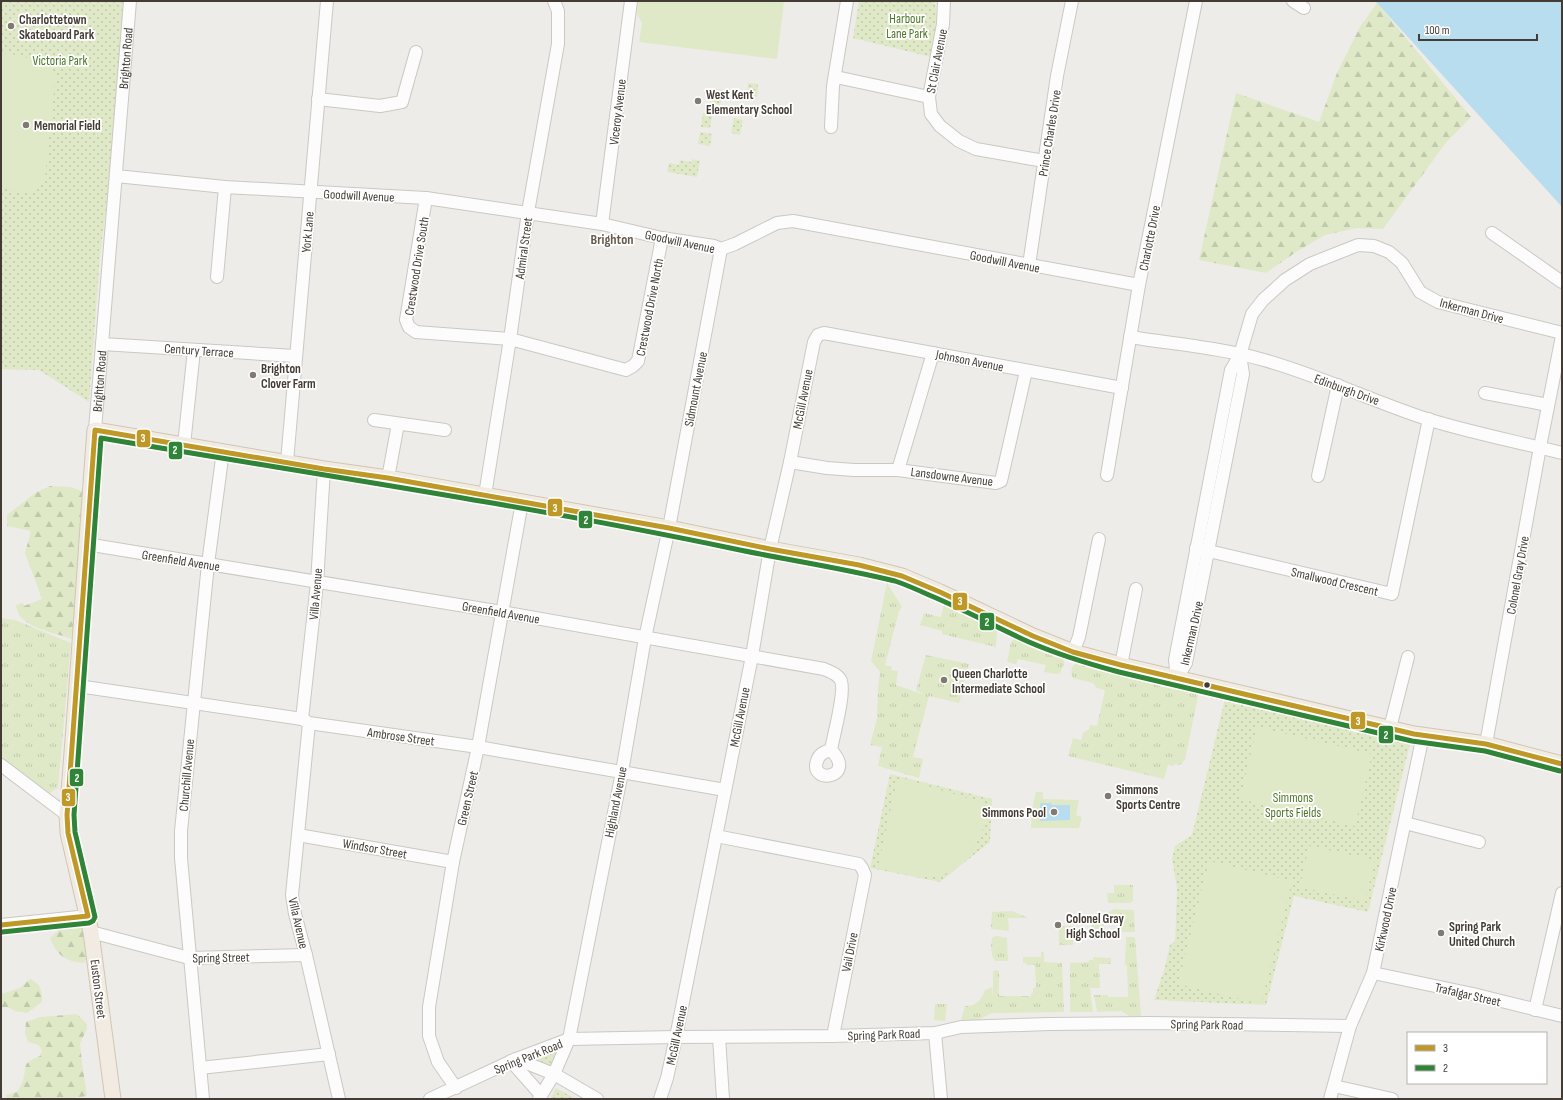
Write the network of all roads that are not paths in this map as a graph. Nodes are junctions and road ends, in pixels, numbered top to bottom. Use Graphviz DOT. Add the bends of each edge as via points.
graph roads {
  1 [pos="130,1"];
  2 [pos="327,1"];
  3 [pos="554,1"];
  4 [pos="631,1"];
  5 [pos="847,1"];
  6 [pos="944,1"];
  7 [pos="1072,1"];
  8 [pos="1196,1"];
  9 [pos="1293,1"];
  10 [pos="1304,8"];
  11 [pos="416,52"];
  12 [pos="836,77"];
  13 [pos="928,97"];
  14 [pos="318,99"];
  15 [pos="831,127"];
  16 [pos="1044,161"];
  17 [pos="116,176"];
  18 [pos="225,187"];
  19 [pos="310,192"];
  20 [pos="426,198"];
  21 [pos="528,212"];
  22 [pos="602,224"];
  23 [pos="1492,233"];
  24 [pos="662,238"];
  25 [pos="721,249"];
  26 [pos="1029,265"];
  27 [pos="217,277"];
  28 [pos="1562,282"];
  29 [pos="1139,285"];
  30 [pos="1562,333"];
  31 [pos="818,335"];
  32 [pos="1562,336"];
  33 [pos="1130,337"];
  34 [pos="510,339"];
  35 [pos="102,344"];
  36 [pos="194,350"];
  37 [pos="933,352"];
  38 [pos="1240,355"];
  39 [pos="295,356"];
  40 [pos="1026,371"];
  41 [pos="1338,385"];
  42 [pos="1122,388"];
  43 [pos="1484,393"];
  44 [pos="1548,405"];
  45 [pos="1428,419"];
  46 [pos="374,420"];
  47 [pos="398,424"];
  48 [pos="95,430"];
  49 [pos="445,430"];
  50 [pos="184,445"];
  51 [pos="1540,447"];
  52 [pos="222,451"];
  53 [pos="1562,453"];
  54 [pos="287,462"];
  55 [pos="790,462"];
  56 [pos="324,469"];
  57 [pos="898,470"];
  58 [pos="1107,475"];
  59 [pos="1318,476"];
  60 [pos="388,478"];
  61 [pos="485,495"];
  62 [pos="522,502"];
  63 [pos="669,528"];
  64 [pos="1098,539"];
  65 [pos="86,544"];
  66 [pos="1196,548"];
  67 [pos="770,549"];
  68 [pos="1208,551"];
  69 [pos="208,564"];
  70 [pos="317,583"];
  71 [pos="1136,589"];
  72 [pos="502,612"];
  73 [pos="645,638"];
  74 [pos="1073,652"];
  75 [pos="752,656"];
  76 [pos="1408,657"];
  77 [pos="1121,665"];
  78 [pos="1177,678"];
  79 [pos="78,686"];
  80 [pos="193,703"];
  81 [pos="306,721"];
  82 [pos="1390,728"];
  83 [pos="1423,735"];
  84 [pos="1486,744"];
  85 [pos="478,747"];
  86 [pos="831,750"];
  87 [pos="1562,764"];
  88 [pos="3,770"];
  89 [pos="622,772"];
  90 [pos="725,790"];
  91 [pos="67,815"];
  92 [pos="1405,823"];
  93 [pos="298,835"];
  94 [pos="716,836"];
  95 [pos="1479,842"];
  96 [pos="453,862"];
  97 [pos="79,880"];
  98 [pos="1562,893"];
  99 [pos="88,916"];
  100 [pos="1,925"];
  101 [pos="92,932"];
  102 [pos="306,955"];
  103 [pos="190,958"];
  104 [pos="1374,973"];
  105 [pos="1535,1010"];
  106 [pos="1562,1016"];
  107 [pos="1350,1026"];
  108 [pos="935,1033"];
  109 [pos="833,1036"];
  110 [pos="676,1037"];
  111 [pos="719,1037"];
  112 [pos="569,1039"];
  113 [pos="328,1054"];
  114 [pos="513,1060"];
  115 [pos="200,1068"];
  116 [pos="554,1074"];
  117 [pos="1334,1086"];
  118 [pos="456,1088"];
  119 [pos="540,1097"];
  120 [pos="113,1099"];
  121 [pos="203,1099"];
  122 [pos="339,1099"];
  123 [pos="430,1099"];
  124 [pos="597,1099"];
  125 [pos="660,1099"];
  126 [pos="723,1099"];
  127 [pos="941,1099"];
  128 [pos="1330,1099"];
  129 [pos="1392,1099"];
  1 -- 17 [label="street, Brighton Road"];
  2 -- 14 [label="street, York Lane"];
  3 -- 21 [label="street, Admiral Street" via="558,11 558,44"];
  4 -- 22 [label="street, Viceroy Avenue"];
  5 -- 12 [label="street"];
  6 -- 13 [label="street, St Clair Avenue" via="943,24"];
  7 -- 16 [label="street, Prince Charles Drive"];
  8 -- 29 [label="street, Charlotte Drive"];
  9 -- 10 [label="street"];
  11 -- 14 [label="street" via="402,102 380,106"];
  12 -- 13 [label="street"];
  12 -- 15 [label="street" via="833,86"];
  13 -- 16 [label="street, St Clair Avenue" via="931,114 940,126 959,141 976,149"];
  14 -- 19 [label="street, York Lane"];
  16 -- 26 [label="street, Prince Charles Drive"];
  17 -- 18 [label="street, Goodwill Avenue"];
  17 -- 35 [label="street, Brighton Road"];
  18 -- 19 [label="street, Goodwill Avenue"];
  18 -- 27 [label="street"];
  19 -- 20 [label="street, Goodwill Avenue"];
  19 -- 39 [label="street, York Lane"];
  20 -- 21 [label="street, Goodwill Avenue"];
  20 -- 34 [label="street, Crestwood Drive South" via="406,320 408,327 416,332"];
  21 -- 22 [label="street, Goodwill Avenue"];
  21 -- 34 [label="street, Admiral Street"];
  22 -- 24 [label="street, Goodwill Avenue"];
  23 -- 28 [label="street"];
  24 -- 25 [label="street, Goodwill Avenue"];
  24 -- 34 [label="street, Crestwood Drive North" via="638,361 633,366 626,370"];
  25 -- 26 [label="street, Goodwill Avenue" via="777,223 794,221"];
  25 -- 63 [label="street, Sidmount Avenue"];
  26 -- 29 [label="street, Goodwill Avenue"];
  29 -- 33 [label="street, Charlotte Drive"];
  30 -- 38 [label="street, Inkerman Drive" via="1438,302 1420,292 1402,263 1389,252 1374,246 1358,245 1310,264 1285,280 1263,300 1252,314"];
  31 -- 37 [label="street, Johnson Avenue" via="824,333"];
  31 -- 55 [label="street, McGill Avenue" via="814,342"];
  32 -- 44 [label="street, Colonel Gray Drive"];
  33 -- 38 [label="street, Edinburgh Drive"];
  33 -- 42 [label="street, Charlotte Drive"];
  34 -- 61 [label="street, Admiral Street"];
  35 -- 36 [label="street, Century Terrace"];
  35 -- 48 [label="street, Brighton Road"];
  36 -- 39 [label="street, Century Terrace"];
  36 -- 50 [label="street"];
  37 -- 40 [label="street, Johnson Avenue"];
  37 -- 57 [label="street"];
  38 -- 41 [label="street, Edinburgh Drive" via="1286,366"];
  38 -- 66 [label="street, Inkerman Drive" via="1231,370"];
  38 -- 68 [label="street, Inkerman Drive" via="1243,374"];
  39 -- 54 [label="street, York Lane"];
  40 -- 42 [label="street, Johnson Avenue"];
  40 -- 57 [label="street, Lansdowne Avenue" via="1001,481 996,483"];
  41 -- 45 [label="street, Edinburgh Drive"];
  41 -- 59 [label="street"];
  42 -- 58 [label="street, Charlotte Drive"];
  43 -- 44 [label="street"];
  44 -- 51 [label="street, Colonel Gray Drive"];
  45 -- 51 [label="street, Edinburgh Drive"];
  45 -- 68 [label="street, Smallwood Crescent" via="1392,594"];
  46 -- 47 [label="street"];
  47 -- 49 [label="street"];
  47 -- 60 [label="street"];
  48 -- 50 [label="main road"];
  48 -- 65 [label="main road, Brighton Road"];
  50 -- 52 [label="main road"];
  51 -- 53 [label="street, Edinburgh Drive"];
  51 -- 84 [label="street, Colonel Gray Drive"];
  52 -- 54 [label="main road"];
  52 -- 69 [label="street, Churchill Avenue"];
  54 -- 56 [label="main road"];
  55 -- 57 [label="street, Lansdowne Avenue" via="847,470"];
  55 -- 67 [label="street, McGill Avenue"];
  56 -- 60 [label="main road"];
  56 -- 70 [label="street, Villa Avenue"];
  60 -- 61 [label="main road"];
  61 -- 62 [label="main road"];
  62 -- 63 [label="main road"];
  62 -- 72 [label="street, Green Street"];
  63 -- 67 [label="main road"];
  63 -- 73 [label="street, Highland Avenue"];
  64 -- 74 [label="street" via="1079,637"];
  65 -- 69 [label="street, Greenfield Avenue"];
  65 -- 79 [label="main road, Brighton Road"];
  66 -- 68 [label="street, Smallwood Crescent"];
  66 -- 78 [label="street, Inkerman Drive" via="1174,660"];
  67 -- 74 [label="main road" via="859,565 902,576"];
  67 -- 75 [label="street, McGill Avenue"];
  68 -- 78 [label="street, Inkerman Drive" via="1186,663"];
  69 -- 70 [label="street, Greenfield Avenue"];
  69 -- 80 [label="street, Churchill Avenue"];
  70 -- 72 [label="street, Greenfield Avenue"];
  70 -- 81 [label="street, Villa Avenue"];
  71 -- 77 [label="street"];
  72 -- 73 [label="street, Greenfield Avenue"];
  72 -- 85 [label="street, Green Street"];
  73 -- 75 [label="street, Greenfield Avenue"];
  73 -- 89 [label="street, Highland Avenue"];
  74 -- 77 [label="main road"];
  75 -- 86 [label="street, Greenfield Avenue" via="824,670 835,674 841,680 843,691"];
  75 -- 90 [label="street, McGill Avenue"];
  76 -- 82 [label="street"];
  77 -- 78 [label="main road"];
  78 -- 82 [label="main road"];
  79 -- 80 [label="street, Ambrose Street"];
  79 -- 91 [label="main road, Brighton Road"];
  80 -- 81 [label="street, Ambrose Street"];
  80 -- 103 [label="street, Churchill Avenue" via="181,851"];
  81 -- 85 [label="street, Ambrose Street"];
  81 -- 93 [label="street, Villa Avenue"];
  82 -- 83 [label="main road"];
  83 -- 84 [label="main road"];
  83 -- 92 [label="street, Kirkwood Drive"];
  84 -- 87 [label="main road"];
  85 -- 89 [label="street, Ambrose Street"];
  85 -- 96 [label="street, Green Street"];
  88 -- 91 [label="street"];
  89 -- 90 [label="street, Ambrose Street"];
  89 -- 112 [label="street, Highland Avenue"];
  90 -- 94 [label="street, McGill Avenue"];
  91 -- 97 [label="main road, Brighton Road" via="68,833"];
  92 -- 95 [label="street"];
  92 -- 104 [label="street, Kirkwood Drive"];
  93 -- 96 [label="street, Windsor Street"];
  93 -- 102 [label="street, Villa Avenue" via="292,895"];
  94 -- 109 [label="street, Vail Drive" via="859,864 862,868 865,875"];
  94 -- 110 [label="street, McGill Avenue"];
  96 -- 118 [label="street, Green Street" via="429,1007 429,1036 438,1062"];
  97 -- 99 [label="main road, Euston Street"];
  98 -- 105 [label="street"];
  99 -- 100 [label="street"];
  99 -- 101 [label="main road, Euston Street"];
  101 -- 103 [label="street, Spring Street"];
  101 -- 120 [label="main road, Euston Street"];
  102 -- 103 [label="street, Spring Street"];
  102 -- 113 [label="street, Villa Avenue"];
  103 -- 115 [label="street, Churchill Avenue"];
  104 -- 105 [label="street, Trafalgar Street"];
  104 -- 107 [label="street, Kirkwood Drive"];
  105 -- 106 [label="street, Trafalgar Street"];
  107 -- 108 [label="street, Spring Park Road" via="1049,1024 961,1027"];
  107 -- 117 [label="street, Kirkwood Drive"];
  108 -- 109 [label="street, Spring Park Road"];
  108 -- 127 [label="street"];
  109 -- 111 [label="street, Spring Park Road"];
  110 -- 111 [label="street, Spring Park Road"];
  110 -- 112 [label="street, Spring Park Road"];
  110 -- 125 [label="street, McGill Avenue"];
  111 -- 126 [label="street"];
  112 -- 114 [label="street, Spring Park Road"];
  112 -- 116 [label="street, Highland Avenue"];
  113 -- 115 [label="street"];
  113 -- 122 [label="street, Villa Avenue"];
  114 -- 116 [label="street"];
  114 -- 118 [label="street, Spring Park Road"];
  114 -- 119 [label="street"];
  115 -- 121 [label="street, Churchill Avenue"];
  116 -- 119 [label="street, Highland Avenue"];
  116 -- 124 [label="street"];
  117 -- 128 [label="street, Kirkwood Drive"];
  117 -- 129 [label="street"];
  118 -- 123 [label="street, Spring Park Road"];
}
